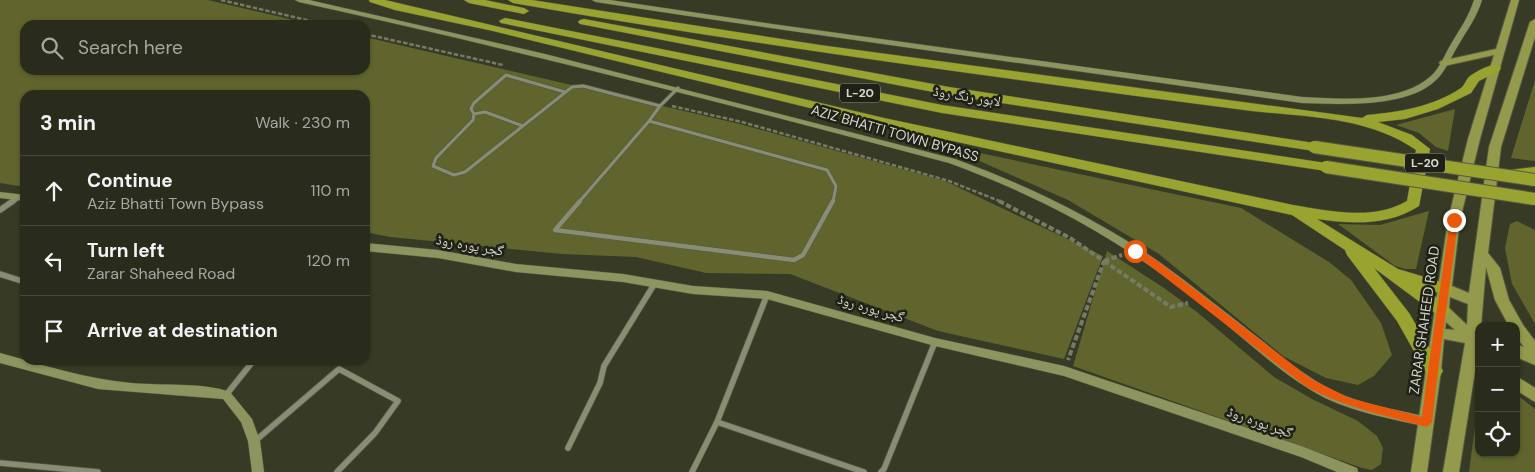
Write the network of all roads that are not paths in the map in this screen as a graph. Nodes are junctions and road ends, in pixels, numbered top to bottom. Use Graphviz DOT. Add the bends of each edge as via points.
graph roads {
  1 [pos="299,0"];
  2 [pos="374,0"];
  3 [pos="398,0"];
  4 [pos="469,0"];
  5 [pos="513,0"];
  6 [pos="596,0"];
  7 [pos="1478,0"];
  8 [pos="1514,1"];
  9 [pos="1535,22"];
  10 [pos="1499,51"];
  11 [pos="1444,63"];
  12 [pos="1495,68"];
  13 [pos="678,88"];
  14 [pos="565,92"];
  15 [pos="660,106"];
  16 [pos="474,114"];
  17 [pos="1353,120"];
  18 [pos="649,121"];
  19 [pos="523,126"];
  20 [pos="1535,171"];
  21 [pos="1500,175"];
  22 [pos="1535,180"];
  23 [pos="0,194"];
  24 [pos="1508,194"];
  25 [pos="20,197"];
  26 [pos="20,198"];
  27 [pos="1535,198"];
  28 [pos="1535,203"];
  29 [pos="0,210"];
  30 [pos="1293,210"];
  31 [pos="1346,243"];
  32 [pos="370,248"];
  33 [pos="1481,254"];
  34 [pos="1387,269"];
  35 [pos="0,274"];
  36 [pos="20,280"];
  37 [pos="655,283"];
  38 [pos="1445,289"];
  39 [pos="767,295"];
  40 [pos="1475,300"];
  41 [pos="1442,310"];
  42 [pos="1476,322"];
  43 [pos="1514,322"];
  44 [pos="1520,331"];
  45 [pos="1437,333"];
  46 [pos="1475,339"];
  47 [pos="1475,341"];
  48 [pos="935,342"];
  49 [pos="1475,351"];
  50 [pos="1535,351"];
  51 [pos="1520,352"];
  52 [pos="0,358"];
  53 [pos="1535,359"];
  54 [pos="20,364"];
  55 [pos="25,365"];
  56 [pos="250,365"];
  57 [pos="1434,371"];
  58 [pos="1520,385"];
  59 [pos="226,396"];
  60 [pos="1535,396"];
  61 [pos="717,422"];
  62 [pos="1427,422"];
  63 [pos="254,441"];
  64 [pos="568,448"];
  65 [pos="0,463"];
  66 [pos="257,471"];
  67 [pos="98,472"];
  68 [pos="337,472"];
  69 [pos="692,472"];
  70 [pos="864,472"];
  71 [pos="881,472"];
  72 [pos="1352,472"];
  73 [pos="1420,472"];
  74 [pos="1451,472"];
  1 -- 13 [label="street, AZIZ BHATTI TOWN BYPASS" via="462,35"];
  2 -- 30 [label="highway" via="884,122"];
  3 -- 24 [label="highway, لاہور رنگ روڈ / L-20, bridge" via="942,109"];
  4 -- 21 [label="highway, لاہور رنگ روڈ / L-20, bridge" via="949,91"];
  5 -- 17 [label="highway" via="698,31"];
  6 -- 11 [label="street" via="788,30 1302,100 1349,101 1404,93 1435,78"];
  7 -- 11 [label="street"];
  8 -- 10 [label="main road, ZARAR SHAHEED ROAD"];
  9 -- 33 [label="main road" via="1495,147"];
  10 -- 11 [label="main road"];
  10 -- 12 [label="main road, ZARAR SHAHEED ROAD"];
  12 -- 17 [label="highway" via="1474,79 1467,90 1434,106 1405,115"];
  12 -- 38 [label="main road, ZARAR SHAHEED ROAD" via="1454,220"];
  13 -- 15 [label="lane"];
  13 -- 62 [label="street, AZIZ BHATTI TOWN BYPASS" via="952,161 1062,206 1154,263 1283,365 1329,394"];
  14 -- 15 [label="lane" via="572,87 583,86"];
  14 -- 16 [label="lane" via="506,75 474,103 471,109"];
  14 -- 19 [label="lane"];
  15 -- 18 [label="lane"];
  16 -- 19 [label="lane" via="485,112"];
  16 -- 19 [label="lane" via="473,120 433,162 433,166 459,175"];
  17 -- 30 [label="highway" via="1395,132 1422,149 1414,203 1408,209 1376,216"];
  18 -- 18 [label="lane" via="556,230 789,260 797,260 803,255 835,197 836,185 827,170"];
  20 -- 21 [label="highway, bridge"];
  21 -- 22 [label="highway, لاہور رنگ روڈ / L-20, bridge"];
  23 -- 25 [label="street"];
  24 -- 27 [label="highway, لاہور رنگ روڈ / L-20, bridge"];
  24 -- 28 [label="highway, bridge"];
  26 -- 29 [label="street"];
  30 -- 31 [label="highway"];
  31 -- 34 [label="highway"];
  31 -- 57 [label="highway" via="1403,317"];
  32 -- 37 [label="street, گجر پورہ روڈ" via="438,254 494,265"];
  33 -- 40 [label="main road"];
  33 -- 43 [label="main road" via="1494,268 1502,300"];
  34 -- 38 [label="highway"];
  34 -- 41 [label="highway"];
  35 -- 36 [label="street"];
  37 -- 39 [label="street, گجر پورہ روڈ" via="713,292"];
  37 -- 64 [label="street" via="604,366 600,383"];
  38 -- 40 [label="main road"];
  38 -- 41 [label="main road, ZARAR SHAHEED ROAD"];
  39 -- 48 [label="street, گجر پورہ روڈ"];
  39 -- 61 [label="street"];
  40 -- 42 [label="main road"];
  41 -- 45 [label="main road, ZARAR SHAHEED ROAD"];
  41 -- 46 [label="main road"];
  44 -- 50 [label="main road"];
  45 -- 47 [label="main road"];
  45 -- 57 [label="main road, ZARAR SHAHEED ROAD"];
  48 -- 71 [label="street"];
  48 -- 72 [label="street, گجر پورہ روڈ" via="1064,371"];
  49 -- 74 [label="main road"];
  51 -- 53 [label="main road"];
  52 -- 54 [label="street"];
  55 -- 59 [label="street" via="98,384"];
  56 -- 59 [label="street"];
  57 -- 62 [label="main road, ZARAR SHAHEED ROAD"];
  58 -- 60 [label="main road"];
  59 -- 63 [label="street" via="246,419"];
  61 -- 69 [label="street"];
  61 -- 70 [label="street"];
  62 -- 73 [label="main road, ZARAR SHAHEED ROAD"];
  63 -- 66 [label="street"];
  63 -- 68 [label="street" via="339,369 398,401 375,433"];
  65 -- 67 [label="street"];
}
